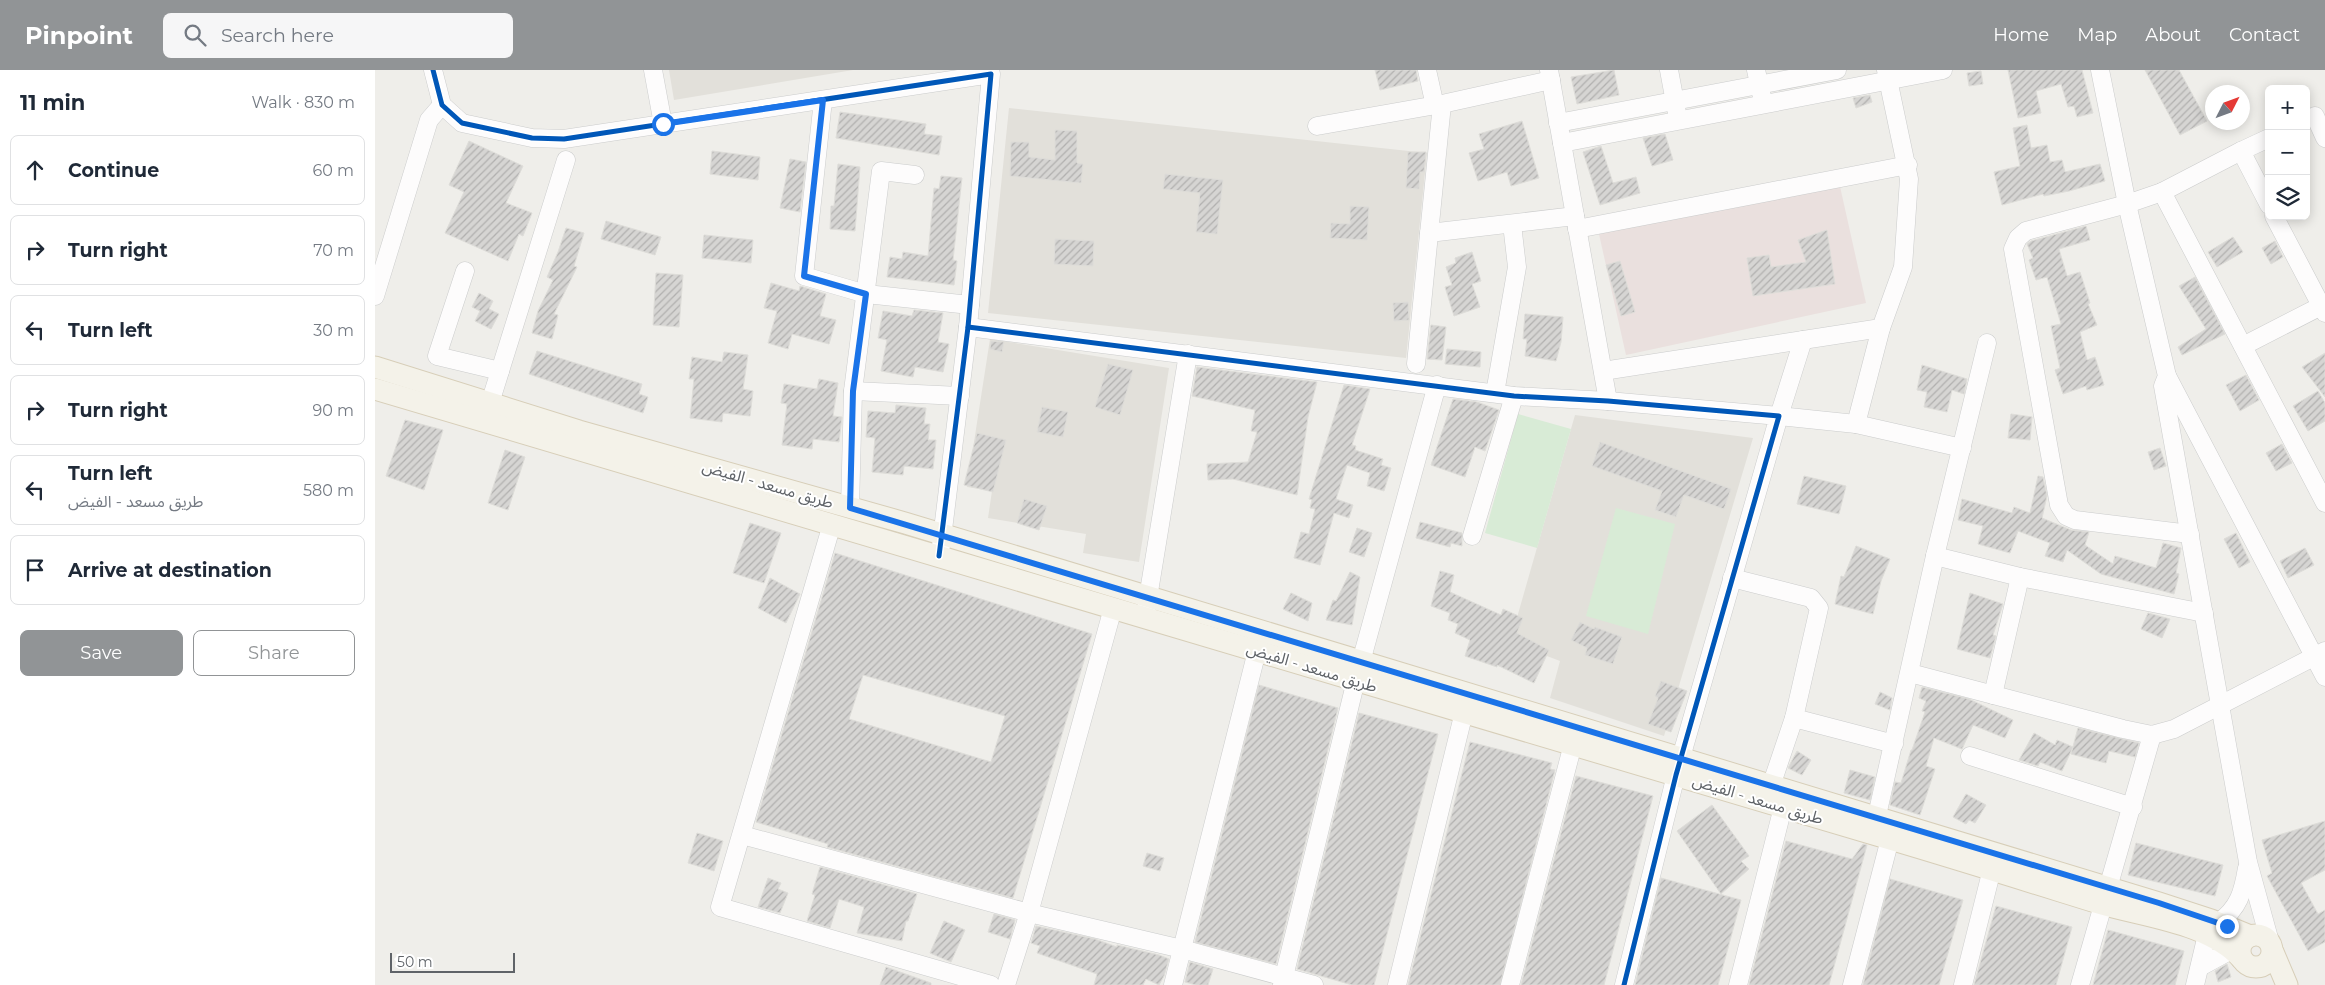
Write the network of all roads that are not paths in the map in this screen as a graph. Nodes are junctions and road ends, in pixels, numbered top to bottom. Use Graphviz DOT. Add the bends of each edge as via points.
graph roads {
  1 [pos="433,70"];
  2 [pos="653,70"];
  3 [pos="1427,70"];
  4 [pos="1669,70"];
  5 [pos="1837,70"];
  6 [pos="1943,70"];
  7 [pos="2100,70"];
  8 [pos="1550,75"];
  9 [pos="1887,75"];
  10 [pos="944,76"];
  11 [pos="1758,78"];
  12 [pos="823,100"];
  13 [pos="1675,101"];
  14 [pos="442,105"];
  15 [pos="1438,105"];
  16 [pos="1763,105"];
  17 [pos="2315,116"];
  18 [pos="1678,121"];
  19 [pos="1558,123"];
  20 [pos="663,124"];
  21 [pos="1317,126"];
  22 [pos="2325,138"];
  23 [pos="2265,140"];
  24 [pos="1562,143"];
  25 [pos="2241,151"];
  26 [pos="566,160"];
  27 [pos="1908,165"];
  28 [pos="915,175"];
  29 [pos="2162,192"];
  30 [pos="2265,197"];
  31 [pos="2127,204"];
  32 [pos="2276,220"];
  33 [pos="1576,222"];
  34 [pos="1512,224"];
  35 [pos="1429,233"];
  36 [pos="465,271"];
  37 [pos="866,294"];
  38 [pos="375,296"];
  39 [pos="970,305"];
  40 [pos="2324,307"];
  41 [pos="968,327"];
  42 [pos="1881,328"];
  43 [pos="1803,340"];
  44 [pos="1987,343"];
  45 [pos="2243,346"];
  46 [pos="1188,354"];
  47 [pos="1416,364"];
  48 [pos="375,367"];
  49 [pos="500,371"];
  50 [pos="1603,371"];
  51 [pos="2167,376"];
  52 [pos="1437,385"];
  53 [pos="375,389"];
  54 [pos="853,391"];
  55 [pos="1495,393"];
  56 [pos="960,396"];
  57 [pos="1514,396"];
  58 [pos="1608,402"];
  59 [pos="490,403"];
  60 [pos="1779,416"];
  61 [pos="1856,424"];
  62 [pos="1962,448"];
  63 [pos="2325,503"];
  64 [pos="850,508"];
  65 [pos="832,524"];
  66 [pos="2190,534"];
  67 [pos="942,535"];
  68 [pos="1472,536"];
  69 [pos="939,556"];
  70 [pos="1935,556"];
  71 [pos="2020,576"];
  72 [pos="1732,578"];
  73 [pos="1147,607"];
  74 [pos="1113,608"];
  75 [pos="2204,613"];
  76 [pos="1257,651"];
  77 [pos="2320,654"];
  78 [pos="1358,671"];
  79 [pos="1911,673"];
  80 [pos="2325,677"];
  81 [pos="1993,695"];
  82 [pos="2220,706"];
  83 [pos="1464,712"];
  84 [pos="1794,718"];
  85 [pos="2152,735"];
  86 [pos="1573,744"];
  87 [pos="1894,744"];
  88 [pos="1970,756"];
  89 [pos="1678,767"];
  90 [pos="1771,786"];
  91 [pos="1783,807"];
  92 [pos="2133,807"];
  93 [pos="1880,830"];
  94 [pos="742,835"];
  95 [pos="2248,862"];
  96 [pos="1992,869"];
  97 [pos="2106,897"];
  98 [pos="1029,913"];
  99 [pos="2212,926"];
  100 [pos="2264,943"];
  101 [pos="1182,949"];
  102 [pos="2242,958"];
  103 [pos="2200,967"];
  104 [pos="1283,981"];
  105 [pos="991,985"];
  106 [pos="1007,985"];
  107 [pos="1173,985"];
  108 [pos="1314,985"];
  109 [pos="1397,985"];
  110 [pos="1510,985"];
  111 [pos="1624,985"];
  112 [pos="1738,985"];
  113 [pos="1852,985"];
  114 [pos="1963,985"];
  115 [pos="2081,985"];
  116 [pos="2195,985"];
  117 [pos="2261,985"];
  118 [pos="2287,985"];
  1 -- 14 [label="street"];
  2 -- 20 [label="street"];
  3 -- 15 [label="street"];
  4 -- 13 [label="street"];
  5 -- 11 [label="street"];
  6 -- 9 [label="street"];
  7 -- 31 [label="street"];
  8 -- 15 [label="street"];
  8 -- 19 [label="street"];
  9 -- 16 [label="street"];
  9 -- 27 [label="street"];
  10 -- 12 [label="street"];
  10 -- 39 [label="street" via="991,74"];
  11 -- 13 [label="street"];
  11 -- 16 [label="street"];
  12 -- 20 [label="street"];
  12 -- 37 [label="street" via="804,276"];
  13 -- 18 [label="street"];
  13 -- 19 [label="street"];
  14 -- 20 [label="street" via="462,123 532,138 564,139"];
  14 -- 38 [label="street" via="429,120"];
  15 -- 21 [label="street"];
  15 -- 35 [label="street"];
  16 -- 18 [label="street"];
  17 -- 22 [label="street"];
  18 -- 24 [label="street"];
  19 -- 24 [label="street"];
  23 -- 25 [label="street"];
  24 -- 33 [label="street"];
  25 -- 29 [label="street"];
  25 -- 30 [label="street"];
  26 -- 49 [label="street"];
  27 -- 33 [label="street"];
  27 -- 42 [label="street" via="1903,267"];
  28 -- 37 [label="street" via="881,171"];
  29 -- 31 [label="street"];
  29 -- 45 [label="street"];
  31 -- 51 [label="street"];
  31 -- 66 [label="street" via="2026,231 2017,238 2013,249 2059,505 2066,516 2075,520"];
  32 -- 40 [label="street"];
  33 -- 34 [label="street"];
  33 -- 50 [label="street"];
  34 -- 35 [label="street"];
  34 -- 55 [label="street" via="1517,267"];
  35 -- 47 [label="street"];
  36 -- 49 [label="street" via="437,356"];
  37 -- 39 [label="street"];
  37 -- 54 [label="street"];
  39 -- 41 [label="street"];
  40 -- 45 [label="street"];
  41 -- 46 [label="street"];
  41 -- 56 [label="street"];
  42 -- 43 [label="street"];
  42 -- 61 [label="street"];
  43 -- 50 [label="street"];
  43 -- 60 [label="street"];
  44 -- 62 [label="street"];
  45 -- 63 [label="street"];
  46 -- 52 [label="street"];
  46 -- 73 [label="street"];
  48 -- 59 [label="main road, طريق مسعد - الفيض"];
  49 -- 59 [label="street"];
  50 -- 58 [label="street"];
  51 -- 66 [label="street" via="2163,386"];
  51 -- 77 [label="street"];
  52 -- 55 [label="street"];
  52 -- 78 [label="street"];
  53 -- 65 [label="main road, طريق مسعد - الفيض"];
  54 -- 56 [label="street"];
  54 -- 64 [label="street"];
  55 -- 57 [label="street"];
  56 -- 67 [label="street"];
  57 -- 58 [label="street"];
  57 -- 68 [label="street"];
  58 -- 60 [label="street"];
  59 -- 64 [label="main road, طريق مسعد - الفيض"];
  60 -- 61 [label="street"];
  60 -- 72 [label="street"];
  61 -- 62 [label="street"];
  62 -- 70 [label="street"];
  64 -- 67 [label="main road, طريق مسعد - الفيض"];
  65 -- 69 [label="main road, طريق مسعد - الفيض"];
  65 -- 94 [label="street"];
  66 -- 75 [label="street"];
  67 -- 69 [label="street"];
  67 -- 73 [label="main road, طريق مسعد - الفيض"];
  69 -- 74 [label="main road, طريق مسعد - الفيض"];
  70 -- 71 [label="street"];
  70 -- 79 [label="street"];
  71 -- 75 [label="street"];
  71 -- 81 [label="street"];
  72 -- 84 [label="street" via="1811,598 1819,608"];
  72 -- 89 [label="street"];
  73 -- 74 [label="main road, طريق مسعد - الفيض"];
  73 -- 76 [label="main road, طريق مسعد - الفيض"];
  73 -- 78 [label="main road, طريق مسعد - الفيض"];
  74 -- 98 [label="street"];
  75 -- 82 [label="street"];
  76 -- 78 [label="main road, طريق مسعد - الفيض"];
  76 -- 101 [label="street"];
  77 -- 80 [label="street"];
  77 -- 82 [label="street"];
  78 -- 83 [label="main road, طريق مسعد - الفيض"];
  78 -- 89 [label="main road, طريق مسعد - الفيض"];
  78 -- 104 [label="street"];
  79 -- 81 [label="street"];
  79 -- 87 [label="street"];
  81 -- 85 [label="street"];
  82 -- 85 [label="street" via="2174,729"];
  82 -- 95 [label="street"];
  83 -- 86 [label="main road, طريق مسعد - الفيض"];
  83 -- 109 [label="street"];
  84 -- 87 [label="street"];
  84 -- 90 [label="street"];
  85 -- 92 [label="street"];
  86 -- 89 [label="main road, طريق مسعد - الفيض"];
  86 -- 110 [label="street"];
  87 -- 93 [label="street"];
  88 -- 92 [label="street"];
  89 -- 90 [label="main road, طريق مسعد - الفيض"];
  89 -- 91 [label="main road, طريق مسعد - الفيض"];
  89 -- 111 [label="street"];
  90 -- 93 [label="main road, طريق مسعد - الفيض"];
  91 -- 93 [label="main road, طريق مسعد - الفيض"];
  91 -- 112 [label="street"];
  92 -- 97 [label="street"];
  93 -- 96 [label="main road, طريق مسعد - الفيض"];
  93 -- 97 [label="main road, طريق مسعد - الفيض"];
  93 -- 113 [label="street"];
  94 -- 98 [label="street"];
  94 -- 105 [label="street" via="720,906"];
  95 -- 99 [label="street" via="2238,904"];
  95 -- 100 [label="street"];
  96 -- 97 [label="main road, طريق مسعد - الفيض"];
  96 -- 114 [label="street"];
  97 -- 99 [label="main road, طريق مسعد - الفيض" via="2159,919"];
  97 -- 115 [label="street"];
  98 -- 101 [label="street"];
  98 -- 106 [label="street"];
  99 -- 100 [label="main road, طريق مسعد - الفيض"];
  99 -- 102 [label="main road, طريق مسعد - الفيض"];
  99 -- 103 [label="street"];
  100 -- 102 [label="main road" via="2242,943"];
  100 -- 102 [label="main road" via="2269,962 2265,965 2255,968"];
  100 -- 118 [label="main road"];
  101 -- 104 [label="street"];
  101 -- 107 [label="street"];
  102 -- 103 [label="street"];
  102 -- 117 [label="main road, طريق مسعد - الفيض"];
  103 -- 116 [label="street"];
  104 -- 108 [label="street"];
}
